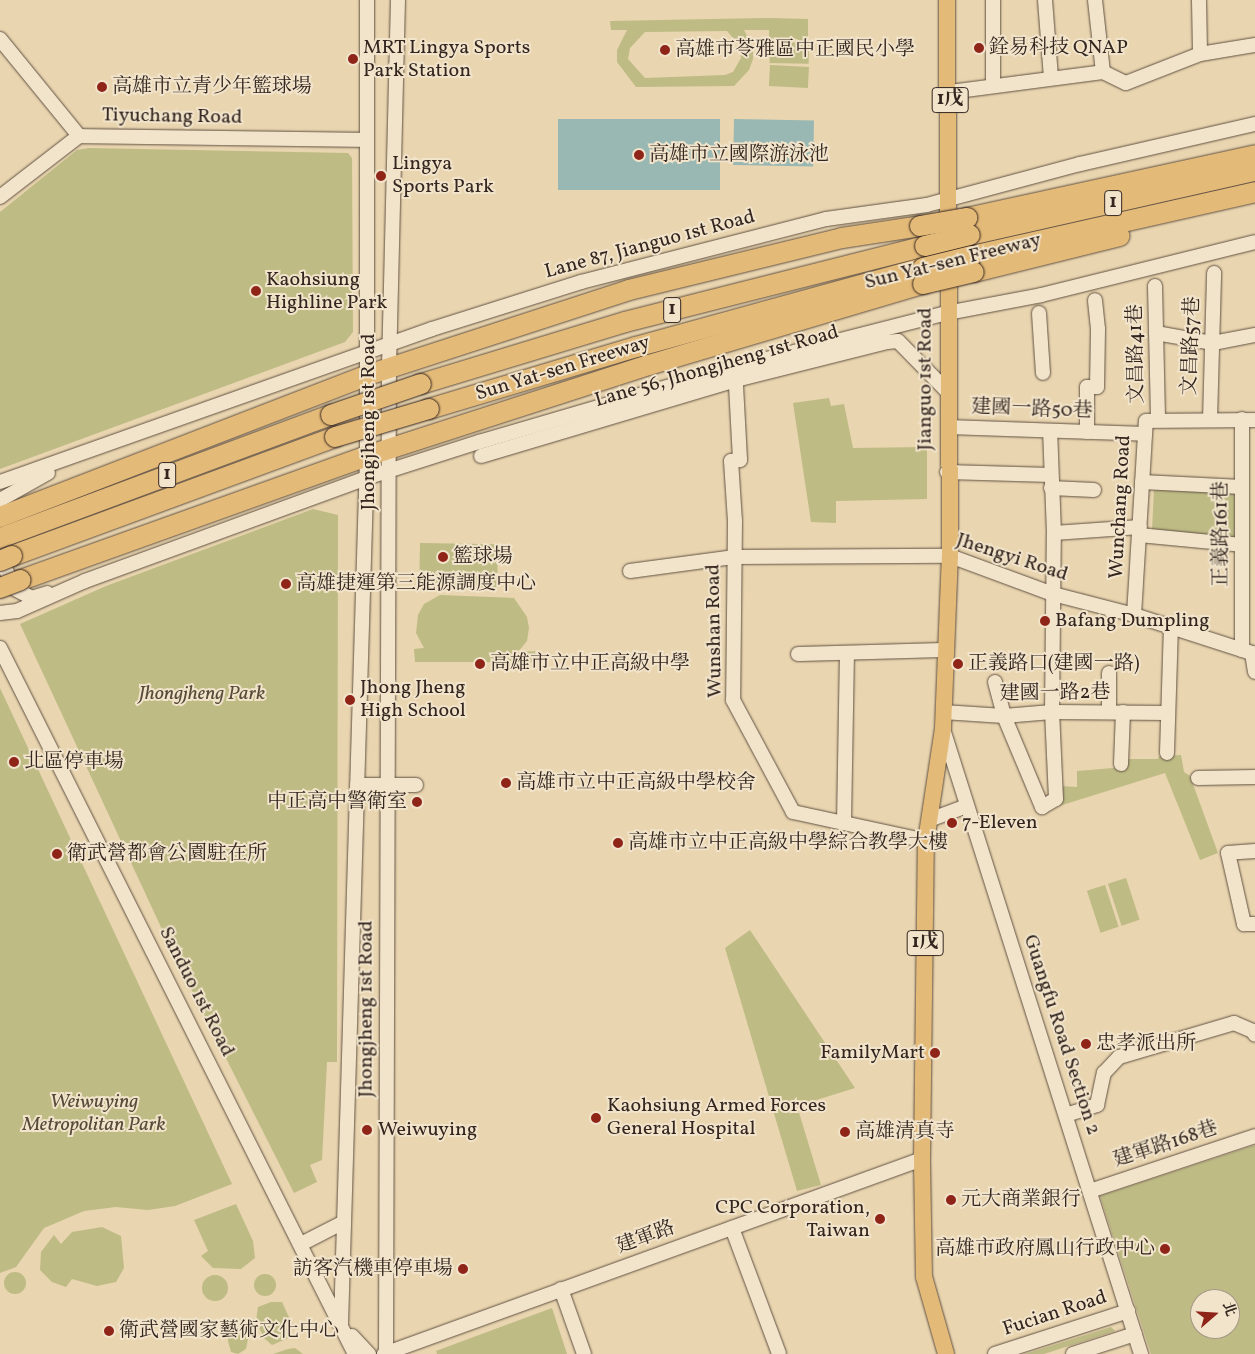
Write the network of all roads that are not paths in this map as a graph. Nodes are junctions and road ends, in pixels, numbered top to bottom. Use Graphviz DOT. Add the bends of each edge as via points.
graph roads {
  1 [pos="367,0"];
  2 [pos="398,0"];
  3 [pos="947,0"];
  4 [pos="993,0"];
  5 [pos="1045,0"];
  6 [pos="1095,0"];
  7 [pos="1199,0"];
  8 [pos="0,39"];
  9 [pos="1255,45"];
  10 [pos="1200,54"];
  11 [pos="1103,72"];
  12 [pos="1051,78"];
  13 [pos="993,86"];
  14 [pos="950,92"];
  15 [pos="1255,124"];
  16 [pos="79,136"];
  17 [pos="365,140"];
  18 [pos="1255,155"];
  19 [pos="1255,171"];
  20 [pos="1255,192"];
  21 [pos="0,197"];
  22 [pos="948,200"];
  23 [pos="1255,205"];
  24 [pos="969,227"];
  25 [pos="1255,242"];
  26 [pos="973,264"];
  27 [pos="1214,273"];
  28 [pos="923,276"];
  29 [pos="1155,286"];
  30 [pos="1095,300"];
  31 [pos="946,313"];
  32 [pos="1039,313"];
  33 [pos="1156,333"];
  34 [pos="1255,335"];
  35 [pos="1212,343"];
  36 [pos="389,345"];
  37 [pos="368,352"];
  38 [pos="389,367"];
  39 [pos="735,373"];
  40 [pos="1043,373"];
  41 [pos="368,375"];
  42 [pos="947,391"];
  43 [pos="1248,419"];
  44 [pos="1158,420"];
  45 [pos="1210,420"];
  46 [pos="948,426"];
  47 [pos="1050,431"];
  48 [pos="1087,432"];
  49 [pos="1145,434"];
  50 [pos="132,437"];
  51 [pos="388,450"];
  52 [pos="367,456"];
  53 [pos="481,456"];
  54 [pos="389,471"];
  55 [pos="948,472"];
  56 [pos="366,478"];
  57 [pos="0,482"];
  58 [pos="1051,482"];
  59 [pos="1142,482"];
  60 [pos="1242,487"];
  61 [pos="1094,490"];
  62 [pos="0,500"];
  63 [pos="1248,515"];
  64 [pos="0,517"];
  65 [pos="1139,531"];
  66 [pos="1054,533"];
  67 [pos="2,538"];
  68 [pos="1242,545"];
  69 [pos="950,556"];
  70 [pos="733,557"];
  71 [pos="4,558"];
  72 [pos="630,571"];
  73 [pos="85,581"];
  74 [pos="0,588"];
  75 [pos="1053,594"];
  76 [pos="0,613"];
  77 [pos="1134,615"];
  78 [pos="1171,627"];
  79 [pos="0,648"];
  80 [pos="945,650"];
  81 [pos="1250,652"];
  82 [pos="798,654"];
  83 [pos="847,654"];
  84 [pos="1255,672"];
  85 [pos="1109,673"];
  86 [pos="995,682"];
  87 [pos="1052,712"];
  88 [pos="1108,712"];
  89 [pos="1123,712"];
  90 [pos="1168,713"];
  91 [pos="1004,716"];
  92 [pos="943,720"];
  93 [pos="1167,753"];
  94 [pos="1121,764"];
  95 [pos="1255,777"];
  96 [pos="1198,778"];
  97 [pos="357,784"];
  98 [pos="388,785"];
  99 [pos="416,785"];
  100 [pos="967,806"];
  101 [pos="929,820"];
  102 [pos="844,823"];
  103 [pos="926,841"];
  104 [pos="1255,851"];
  105 [pos="1249,924"];
  106 [pos="1255,1035"];
  107 [pos="1066,1115"];
  108 [pos="1255,1136"];
  109 [pos="922,1159"];
  110 [pos="1090,1191"];
  111 [pos="344,1222"];
  112 [pos="732,1228"];
  113 [pos="301,1244"];
  114 [pos="561,1289"];
  115 [pos="1128,1311"];
  116 [pos="341,1324"];
  117 [pos="1135,1334"];
  118 [pos="355,1354"];
  119 [pos="368,1354"];
  120 [pos="385,1354"];
  121 [pos="584,1354"];
  122 [pos="779,1354"];
  123 [pos="946,1354"];
  124 [pos="995,1354"];
  125 [pos="1073,1354"];
  126 [pos="1141,1354"];
  1 -- 17 [label="street, Jhongjheng 1st Road"];
  2 -- 36 [label="street, Jhongjheng 1st Road"];
  3 -- 14 [label="main road, Jianguo 1st Road / 1戊"];
  4 -- 13 [label="street"];
  5 -- 12 [label="street"];
  6 -- 11 [label="street"];
  7 -- 10 [label="street"];
  8 -- 16 [label="street"];
  9 -- 10 [label="street"];
  10 -- 11 [label="street" via="1126,83"];
  11 -- 12 [label="street"];
  12 -- 13 [label="street"];
  13 -- 14 [label="street"];
  14 -- 22 [label="main road, Jianguo 1st Road / 1戊"];
  15 -- 22 [label="street, Lane 87, Jianguo 1st Road" via="1080,164"];
  16 -- 17 [label="street, Tiyuchang Road"];
  16 -- 21 [label="street, Tiyuchang Road"];
  17 -- 37 [label="street, Jhongjheng 1st Road"];
  18 -- 24 [label="highway"];
  19 -- 24 [label="highway, Sun Yat-sen Freeway / 1"];
  20 -- 26 [label="highway, Sun Yat-sen Freeway / 1"];
  22 -- 31 [label="main road, Jianguo 1st Road / 1戊"];
  22 -- 36 [label="street, Lane 87, Jianguo 1st Road" via="826,219 581,282"];
  23 -- 26 [label="highway"];
  24 -- 38 [label="highway, bridge" via="920,226 842,238 629,290"];
  24 -- 67 [label="highway, Sun Yat-sen Freeway / 1, bridge" via="925,246 625,322 422,384"];
  25 -- 31 [label="street" via="1041,295"];
  26 -- 28 [label="highway, bridge"];
  27 -- 35 [label="street, 文昌路57巷"];
  28 -- 51 [label="highway"];
  28 -- 71 [label="highway, Sun Yat-sen Freeway / 1, bridge" via="636,347 335,437"];
  29 -- 33 [label="street, 文昌路41巷"];
  30 -- 48 [label="street" via="1097,387 1087,387"];
  31 -- 39 [label="street"];
  31 -- 42 [label="main road, Jianguo 1st Road / 1戊"];
  32 -- 40 [label="street"];
  33 -- 35 [label="street"];
  33 -- 44 [label="street, 文昌路41巷"];
  34 -- 35 [label="street"];
  35 -- 45 [label="street, 文昌路57巷"];
  36 -- 37 [label="street, Lane 87, Jianguo 1st Road"];
  36 -- 38 [label="street, Jhongjheng 1st Road"];
  37 -- 41 [label="street, Jhongjheng 1st Road"];
  37 -- 50 [label="street, Lane 87, Jianguo 1st Road"];
  38 -- 41 [label="highway"];
  38 -- 51 [label="street, Jhongjheng 1st Road"];
  39 -- 42 [label="street, Lane 56, Jhongjheng 1st Road" via="898,341"];
  39 -- 53 [label="street, Lane 56, Jhongjheng 1st Road"];
  39 -- 54 [label="street"];
  39 -- 70 [label="street, Wunshan Road" via="740,460 731,461"];
  41 -- 52 [label="street, Jhongjheng 1st Road"];
  41 -- 64 [label="highway"];
  42 -- 46 [label="main road, Jianguo 1st Road / 1戊"];
  43 -- 45 [label="street, Wunchang Road"];
  43 -- 60 [label="street, 正義路161巷"];
  44 -- 45 [label="street, Wunchang Road"];
  44 -- 49 [label="street, Wunchang Road" via="1146,420"];
  46 -- 47 [label="street, 建國一路50巷"];
  46 -- 55 [label="main road, Jianguo 1st Road / 1戊"];
  47 -- 48 [label="street, 建國一路50巷"];
  47 -- 58 [label="street"];
  48 -- 49 [label="street, 建國一路50巷"];
  49 -- 59 [label="street, Wunchang Road"];
  50 -- 57 [label="street"];
  50 -- 62 [label="street" via="48,473"];
  51 -- 52 [label="highway"];
  51 -- 54 [label="street, Jhongjheng 1st Road"];
  52 -- 56 [label="street, Jhongjheng 1st Road"];
  52 -- 74 [label="highway, bridge"];
  54 -- 56 [label="street"];
  54 -- 98 [label="street, Jhongjheng 1st Road"];
  55 -- 58 [label="street"];
  55 -- 69 [label="main road, Jianguo 1st Road / 1戊"];
  56 -- 73 [label="street"];
  56 -- 97 [label="street, Jhongjheng 1st Road"];
  58 -- 61 [label="street"];
  58 -- 66 [label="street"];
  59 -- 60 [label="street"];
  59 -- 65 [label="street, Wunchang Road"];
  60 -- 63 [label="street, 正義路161巷"];
  63 -- 68 [label="street, 正義路161巷"];
  65 -- 66 [label="street"];
  65 -- 68 [label="street"];
  65 -- 77 [label="street, Wunchang Road"];
  66 -- 75 [label="street"];
  68 -- 81 [label="street, 正義路161巷"];
  69 -- 70 [label="street, Jhengyi Road"];
  69 -- 75 [label="street, Jhengyi Road"];
  69 -- 80 [label="main road, Jianguo 1st Road / 1戊"];
  70 -- 72 [label="street, Jhengyi Road"];
  70 -- 102 [label="street, Wunshan Road" via="733,700 793,812"];
  71 -- 73 [label="street" via="15,589 32,598"];
  73 -- 76 [label="street" via="17,611"];
  75 -- 77 [label="street, Jhengyi Road"];
  75 -- 87 [label="street"];
  77 -- 78 [label="street, Jhengyi Road"];
  78 -- 81 [label="street, Jhengyi Road"];
  78 -- 90 [label="street"];
  79 -- 113 [label="street, Sanduo 1st Road"];
  80 -- 83 [label="street"];
  80 -- 92 [label="main road, Jianguo 1st Road / 1戊"];
  81 -- 84 [label="street, 正義路161巷"];
  82 -- 83 [label="street"];
  83 -- 102 [label="street"];
  85 -- 88 [label="street"];
  86 -- 91 [label="street"];
  87 -- 88 [label="street, 建國一路2巷"];
  87 -- 91 [label="street, 建國一路2巷"];
  87 -- 91 [label="street" via="1056,799 1042,808"];
  88 -- 89 [label="street, 建國一路2巷"];
  89 -- 90 [label="street, 建國一路2巷"];
  89 -- 94 [label="street"];
  90 -- 93 [label="street"];
  91 -- 92 [label="street, 建國一路2巷"];
  92 -- 100 [label="street, Guangfu Road Section 2"];
  92 -- 101 [label="main road, 1戊"];
  95 -- 96 [label="street"];
  97 -- 98 [label="street"];
  97 -- 111 [label="street, Jhongjheng 1st Road"];
  98 -- 99 [label="street"];
  98 -- 120 [label="street, Jhongjheng 1st Road"];
  100 -- 101 [label="street"];
  100 -- 107 [label="street, Guangfu Road Section 2"];
  101 -- 103 [label="main road, 1戊"];
  102 -- 103 [label="street, Wunshan Road"];
  103 -- 109 [label="main road, 1戊"];
  104 -- 105 [label="street" via="1228,853"];
  106 -- 107 [label="street" via="1234,1023 1119,1057 1104,1073 1097,1105"];
  107 -- 110 [label="street, Guangfu Road Section 2"];
  108 -- 110 [label="street, 建軍路168巷"];
  109 -- 112 [label="street, 建軍路"];
  109 -- 123 [label="main road, 1戊" via="924,1277"];
  110 -- 115 [label="street, Guangfu Road Section 2"];
  111 -- 113 [label="street"];
  111 -- 116 [label="street, Jhongjheng 1st Road"];
  112 -- 114 [label="street, 建軍路"];
  112 -- 122 [label="street"];
  113 -- 116 [label="street, Sanduo 1st Road"];
  114 -- 120 [label="street, 建軍路"];
  114 -- 121 [label="street"];
  115 -- 117 [label="street, Guangfu Road Section 2"];
  115 -- 124 [label="street, Fucian Road"];
  116 -- 118 [label="street, Sanduo 1st Road"];
  116 -- 119 [label="street"];
  117 -- 125 [label="street"];
  117 -- 126 [label="street, Guangfu Road Section 2"];
}
